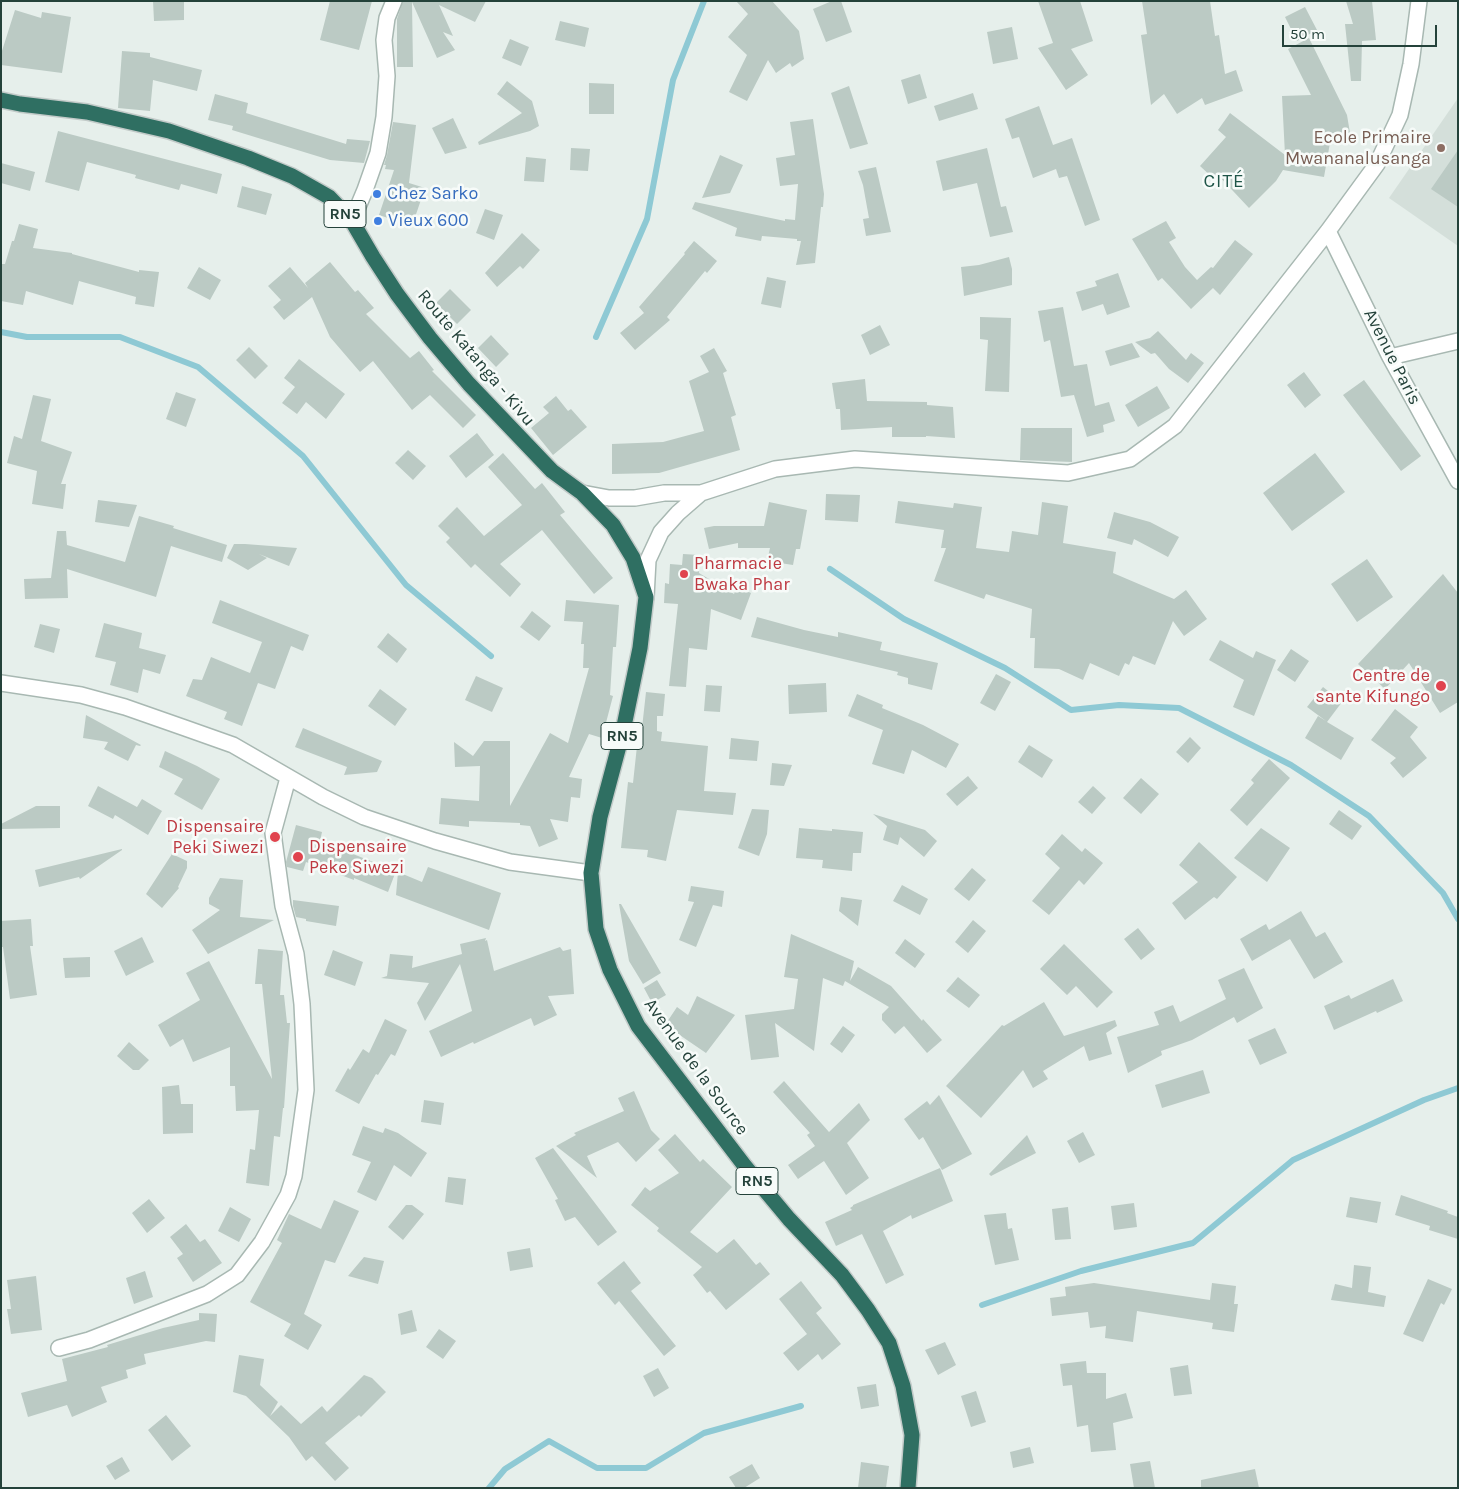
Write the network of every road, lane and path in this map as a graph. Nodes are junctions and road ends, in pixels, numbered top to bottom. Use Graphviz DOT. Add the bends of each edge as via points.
graph roads {
  1 [pos="394,1"];
  2 [pos="1419,1"];
  3 [pos="1,100"];
  4 [pos="352,221"];
  5 [pos="1328,231"];
  6 [pos="1458,341"];
  7 [pos="1390,357"];
  8 [pos="1458,481"];
  9 [pos="582,493"];
  10 [pos="701,493"];
  11 [pos="646,597"];
  12 [pos="1,683"];
  13 [pos="288,778"];
  14 [pos="590,873"];
  15 [pos="59,1348"];
  16 [pos="908,1488"];
  1 -- 4 [label="street" via="384,40 387,76 378,153"];
  2 -- 5 [label="street" via="1412,64 1400,116 1377,164"];
  3 -- 4 [label="highway, Route Katanga - Kivu / RN5" via="87,112 169,131 248,158 292,176 328,197"];
  4 -- 9 [label="highway, Route Katanga - Kivu / RN5" via="397,294 430,338 552,471"];
  5 -- 7 [label="street, Avenue Paris"];
  5 -- 10 [label="street" via="1175,426 1130,459 1068,473 855,459 775,469"];
  6 -- 7 [label="street"];
  7 -- 8 [label="street, Avenue Paris"];
  9 -- 10 [label="street" via="635,498 664,493"];
  9 -- 11 [label="highway, Avenue de la Source / RN5" via="613,525 633,558"];
  10 -- 11 [label="street" via="661,532 648,560"];
  11 -- 14 [label="highway, Avenue de la Source / RN5" via="623,732 600,818"];
  12 -- 13 [label="street" via="81,695 125,707 233,745"];
  13 -- 14 [label="street" via="364,817 435,841 510,862"];
  13 -- 15 [label="street" via="273,833 283,906 296,954 306,1090 294,1176 288,1195 262,1242 237,1275 207,1294 89,1340"];
  14 -- 16 [label="highway, Avenue de la Source / RN5" via="596,929 610,970 638,1026 761,1185 842,1275 889,1343 903,1386 912,1435"];
}
